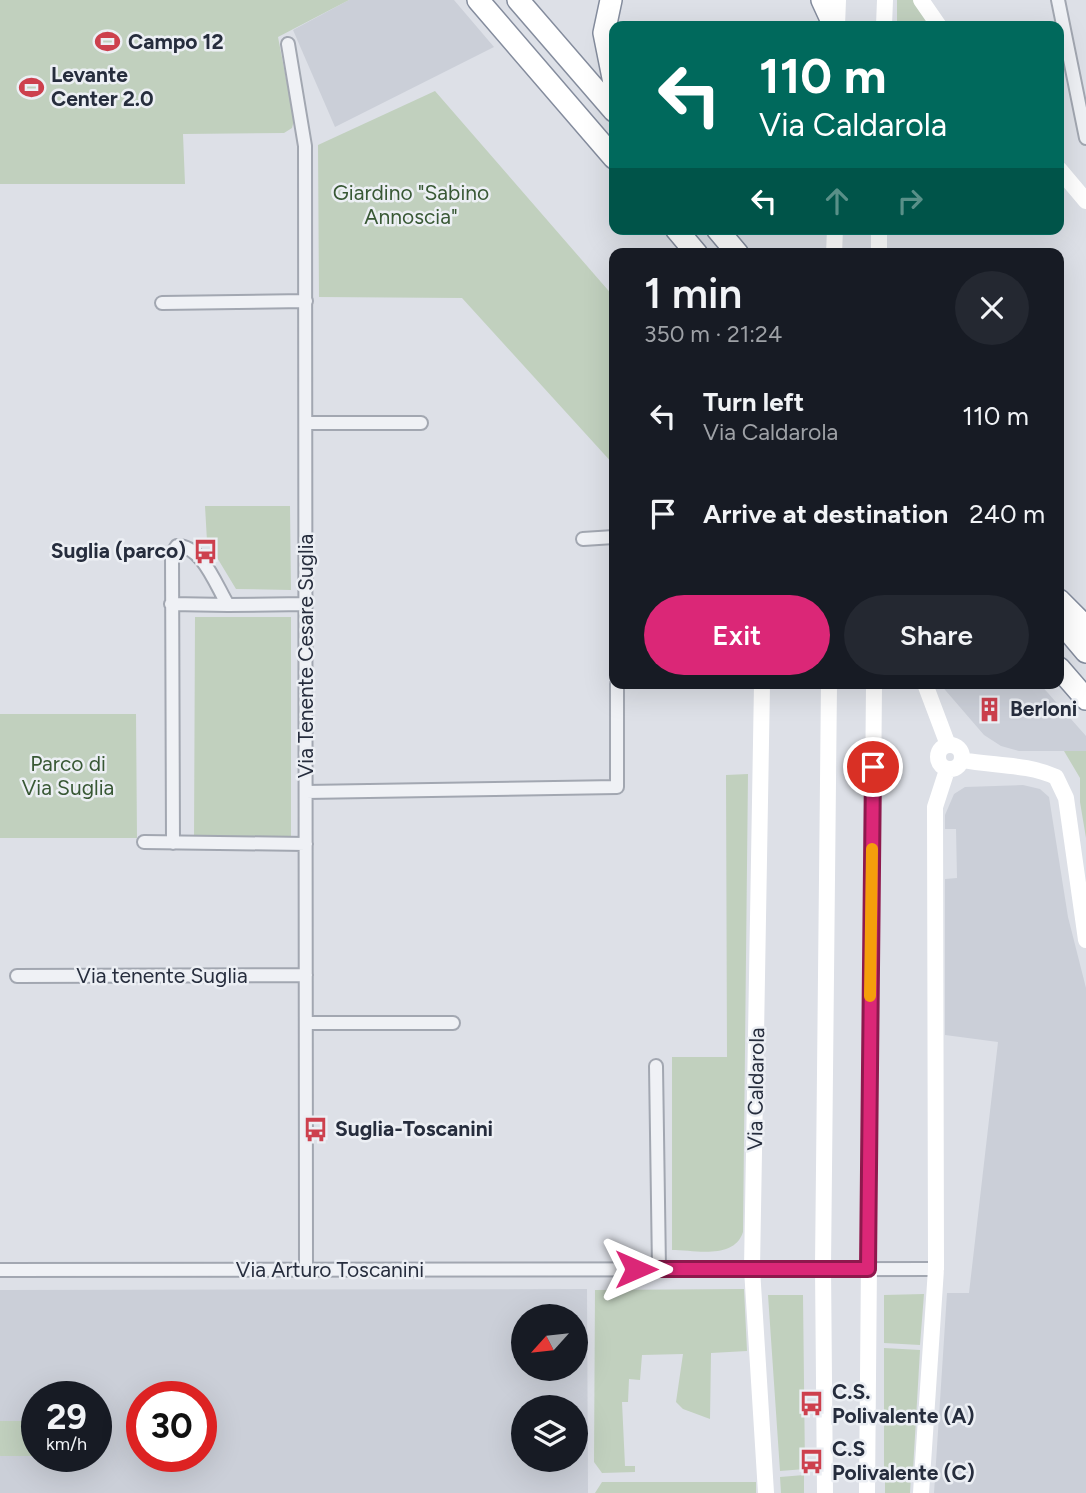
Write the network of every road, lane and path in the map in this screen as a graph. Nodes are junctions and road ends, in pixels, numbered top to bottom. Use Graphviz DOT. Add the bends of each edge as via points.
graph roads {
  1 [pos="478,0"];
  2 [pos="518,0"];
  3 [pos="611,0"];
  4 [pos="822,0"];
  5 [pos="838,0"];
  6 [pos="885,0"];
  7 [pos="921,0"];
  8 [pos="1058,0"];
  9 [pos="832,21"];
  10 [pos="836,21"];
  11 [pos="884,21"];
  12 [pos="936,21"];
  13 [pos="1062,21"];
  14 [pos="1064,30"];
  15 [pos="288,44"];
  16 [pos="609,58"];
  17 [pos="609,105"];
  18 [pos="1086,138"];
  19 [pos="609,152"];
  20 [pos="1064,176"];
  21 [pos="1086,201"];
  22 [pos="306,301"];
  23 [pos="162,303"];
  24 [pos="306,423"];
  25 [pos="421,424"];
  26 [pos="609,537"];
  27 [pos="583,538"];
  28 [pos="171,604"];
  29 [pos="306,604"];
  30 [pos="228,605"];
  31 [pos="1064,605"];
  32 [pos="1064,626"];
  33 [pos="1086,627"];
  34 [pos="1086,652"];
  35 [pos="1064,673"];
  36 [pos="617,689"];
  37 [pos="762,689"];
  38 [pos="829,689"];
  39 [pos="874,689"];
  40 [pos="927,689"];
  41 [pos="1086,699"];
  42 [pos="948,745"];
  43 [pos="962,760"];
  44 [pos="947,769"];
  45 [pos="306,792"];
  46 [pos="144,842"];
  47 [pos="173,843"];
  48 [pos="306,844"];
  49 [pos="1086,940"];
  50 [pos="306,975"];
  51 [pos="17,976"];
  52 [pos="306,1023"];
  53 [pos="453,1023"];
  54 [pos="656,1066"];
  55 [pos="823,1267"];
  56 [pos="659,1269"];
  57 [pos="752,1269"];
  58 [pos="868,1269"];
  59 [pos="936,1269"];
  60 [pos="0,1270"];
  61 [pos="306,1270"];
  62 [pos="766,1493"];
  63 [pos="825,1493"];
  64 [pos="867,1493"];
  65 [pos="921,1493"];
  1 -- 19 [label="highway"];
  2 -- 17 [label="highway"];
  3 -- 16 [label="highway" via="604,33"];
  4 -- 9 [label="highway"];
  5 -- 10 [label="street"];
  6 -- 11 [label="street"];
  7 -- 12 [label="street"];
  8 -- 13 [label="street"];
  14 -- 18 [label="street"];
  15 -- 22 [label="street, Via Tenente Cesare Suglia" via="305,146"];
  20 -- 21 [label="street"];
  22 -- 23 [label="street"];
  22 -- 24 [label="street, Via Tenente Cesare Suglia"];
  24 -- 25 [label="street"];
  24 -- 29 [label="street, Via Tenente Cesare Suglia"];
  26 -- 27 [label="street"];
  28 -- 30 [label="street"];
  28 -- 30 [label="street" via="172,554 177,547 186,546 200,558"];
  28 -- 47 [label="street"];
  29 -- 30 [label="street"];
  29 -- 45 [label="street, Via Tenente Cesare Suglia"];
  31 -- 33 [label="highway"];
  32 -- 34 [label="highway"];
  35 -- 41 [label="highway"];
  36 -- 45 [label="street" via="617,787"];
  37 -- 57 [label="street, Via Caldarola"];
  38 -- 55 [label="street"];
  39 -- 58 [label="street"];
  40 -- 42 [label="street"];
  42 -- 43 [label="street" via="959,749"];
  42 -- 44 [label="street" via="937,758"];
  43 -- 44 [label="street" via="955,769"];
  43 -- 49 [label="street" via="1037,768 1056,777 1066,798"];
  44 -- 59 [label="street" via="934,807"];
  45 -- 48 [label="street, Via Tenente Cesare Suglia"];
  46 -- 47 [label="street"];
  47 -- 48 [label="street"];
  48 -- 50 [label="street, Via Tenente Cesare Suglia"];
  50 -- 51 [label="street, Via tenente Suglia"];
  50 -- 52 [label="street, Via Tenente Cesare Suglia"];
  52 -- 53 [label="street"];
  52 -- 61 [label="street, Via Tenente Cesare Suglia"];
  54 -- 56 [label="street"];
  55 -- 57 [label="street, Via Arturo Toscanini"];
  55 -- 58 [label="street, Via Arturo Toscanini"];
  55 -- 63 [label="street"];
  56 -- 57 [label="street, Via Arturo Toscanini"];
  56 -- 61 [label="street, Via Arturo Toscanini"];
  57 -- 62 [label="street, Via Caldarola"];
  58 -- 59 [label="street, Via Arturo Toscanini"];
  58 -- 64 [label="street"];
  59 -- 65 [label="street"];
  60 -- 61 [label="street, Via Arturo Toscanini"];
}
